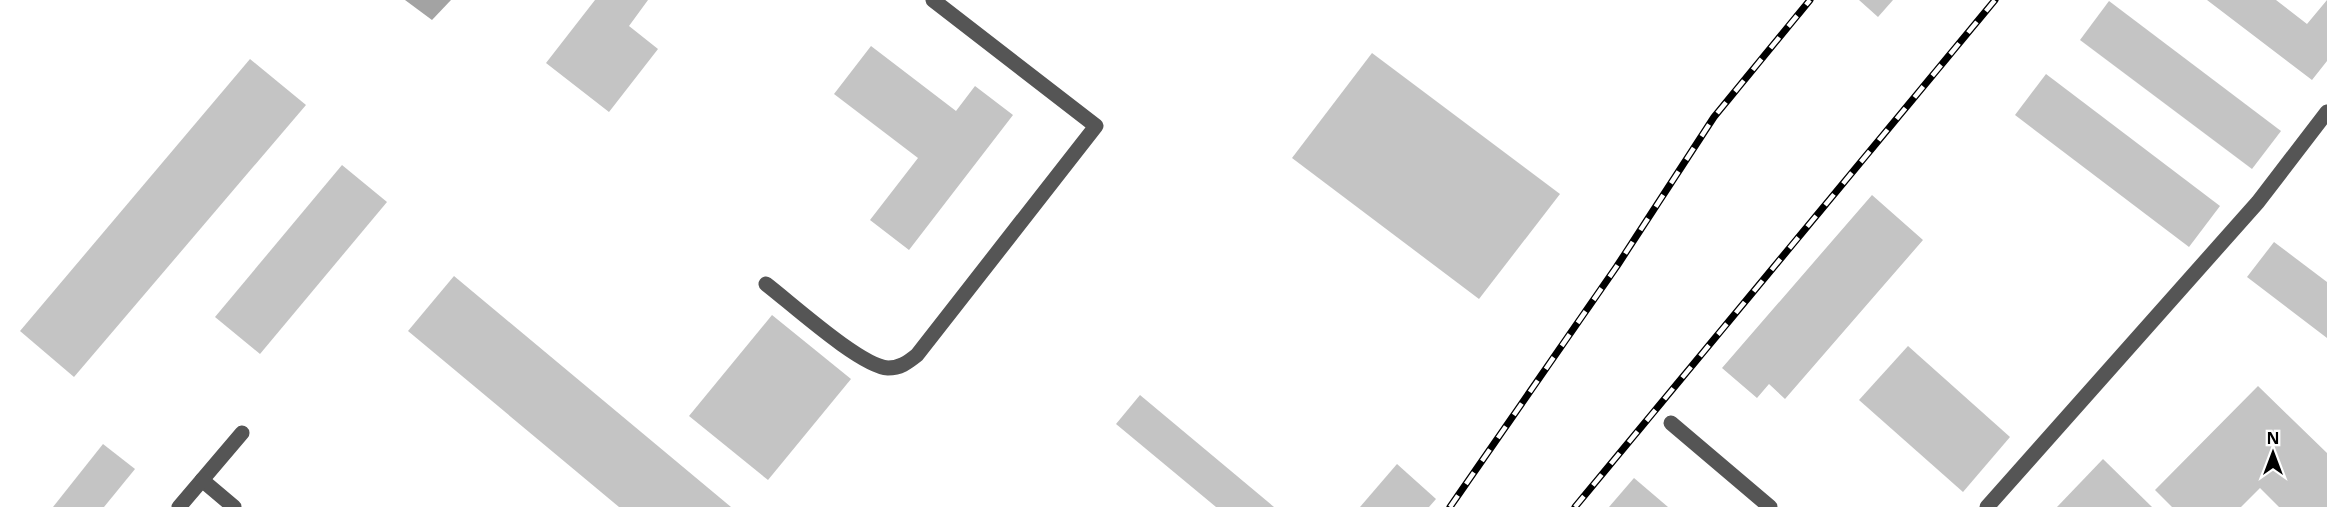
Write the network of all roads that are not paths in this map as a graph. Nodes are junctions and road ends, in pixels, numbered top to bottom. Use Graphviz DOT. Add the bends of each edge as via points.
graph roads {
  1 [pos="933,0"];
  2 [pos="2327,112"];
  3 [pos="765,284"];
  4 [pos="1671,423"];
  5 [pos="242,433"];
  6 [pos="202,480"];
  7 [pos="179,507"];
  8 [pos="234,507"];
  9 [pos="1770,507"];
  10 [pos="1987,507"];
  1 -- 3 [label="lane" via="1096,126 917,356 903,366 889,368 866,361"];
  2 -- 10 [label="lane" via="2258,201"];
  4 -- 9 [label="lane"];
  5 -- 6 [label="lane"];
  6 -- 7 [label="lane"];
  6 -- 8 [label="lane"];
}
